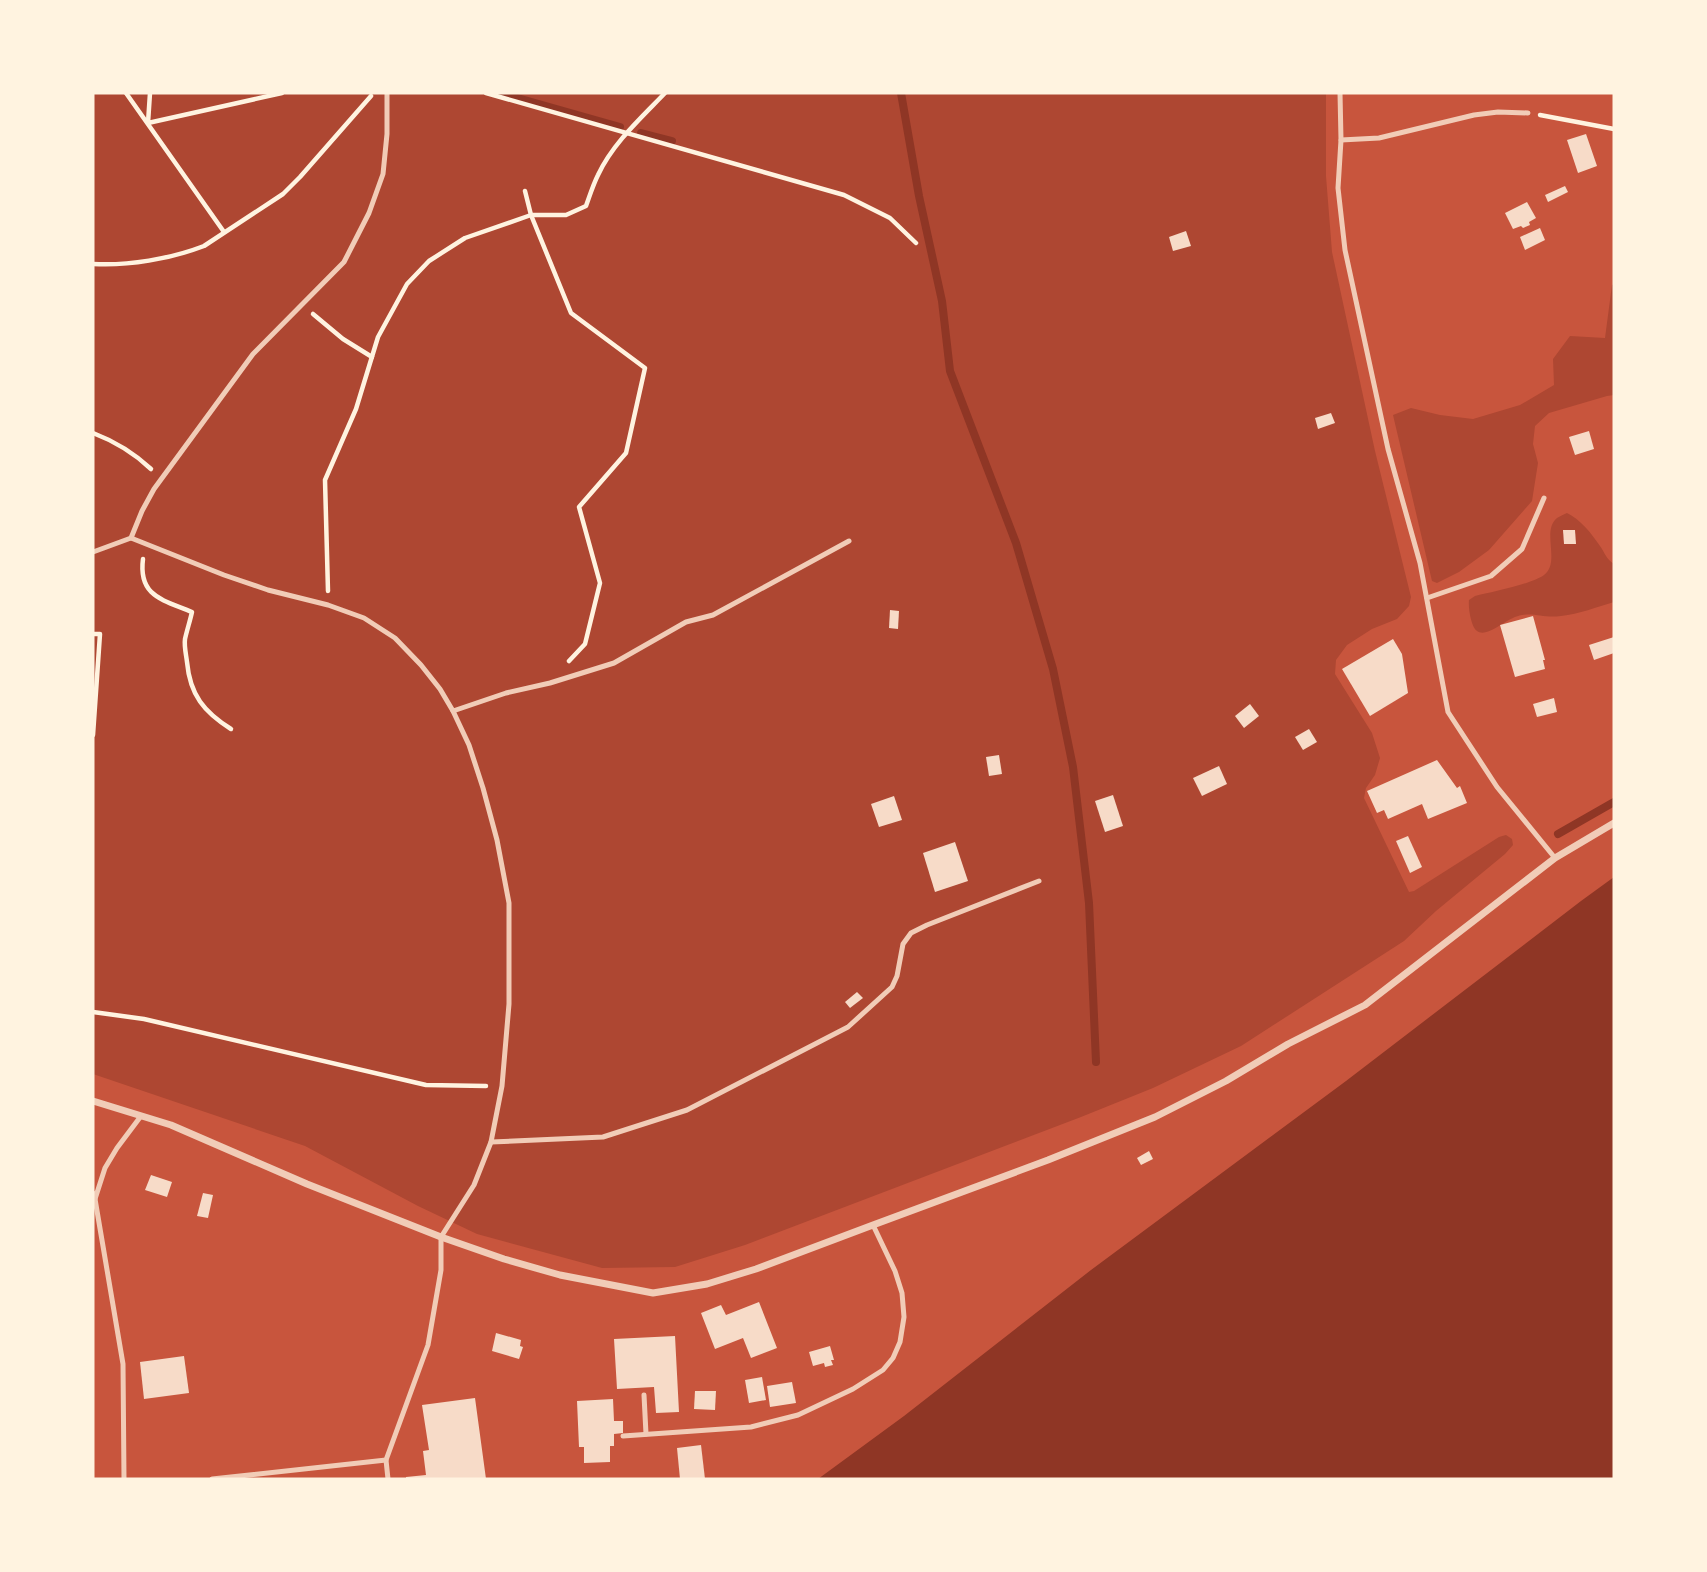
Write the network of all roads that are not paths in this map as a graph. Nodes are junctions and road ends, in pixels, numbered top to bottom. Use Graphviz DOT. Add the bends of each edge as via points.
graph roads {
  1 [pos="387,93"];
  2 [pos="1340,93"];
  3 [pos="1528,113"];
  4 [pos="1341,140"];
  5 [pos="1544,498"];
  6 [pos="131,538"];
  7 [pos="849,541"];
  8 [pos="93,552"];
  9 [pos="1427,598"];
  10 [pos="453,711"];
  11 [pos="1614,824"];
  12 [pos="1555,858"];
  13 [pos="1039,881"];
  14 [pos="93,1101"];
  15 [pos="141,1116"];
  16 [pos="491,1142"];
  17 [pos="94,1196"];
  18 [pos="873,1225"];
  19 [pos="441,1237"];
  20 [pos="644,1395"];
  21 [pos="646,1434"];
  22 [pos="623,1436"];
  23 [pos="386,1460"];
  24 [pos="124,1479"];
  25 [pos="212,1479"];
  26 [pos="388,1479"];
  1 -- 6 [label="lane" via="383,174 344,262 253,354 162,478"];
  2 -- 4 [label="lane"];
  3 -- 4 [label="lane" via="1475,115 1379,138"];
  4 -- 9 [label="lane" via="1338,188 1345,250 1388,449"];
  5 -- 9 [label="lane" via="1522,550 1490,576"];
  6 -- 8 [label="lane"];
  6 -- 10 [label="lane" via="224,575 364,618 395,638 421,665"];
  7 -- 10 [label="lane" via="614,663"];
  9 -- 12 [label="lane" via="1448,712 1497,787"];
  10 -- 16 [label="lane" via="483,788 509,903 509,1004 502,1086"];
  11 -- 12 [label="street"];
  12 -- 18 [label="street" via="1364,1005 1226,1081 1155,1117"];
  13 -- 16 [label="lane" via="911,933 903,944 892,986 848,1027 687,1110 603,1137"];
  14 -- 15 [label="street"];
  15 -- 17 [label="lane" via="105,1168"];
  15 -- 19 [label="street"];
  16 -- 19 [label="lane" via="474,1185"];
  17 -- 24 [label="lane" via="123,1364"];
  18 -- 19 [label="street" via="756,1269 653,1293 560,1275"];
  18 -- 21 [label="lane" via="895,1271 904,1317 900,1342 883,1370 853,1390 798,1415 751,1427"];
  19 -- 23 [label="lane" via="441,1270 428,1345"];
  20 -- 21 [label="lane"];
  21 -- 22 [label="lane"];
  23 -- 25 [label="lane"];
  23 -- 26 [label="lane"];
}
